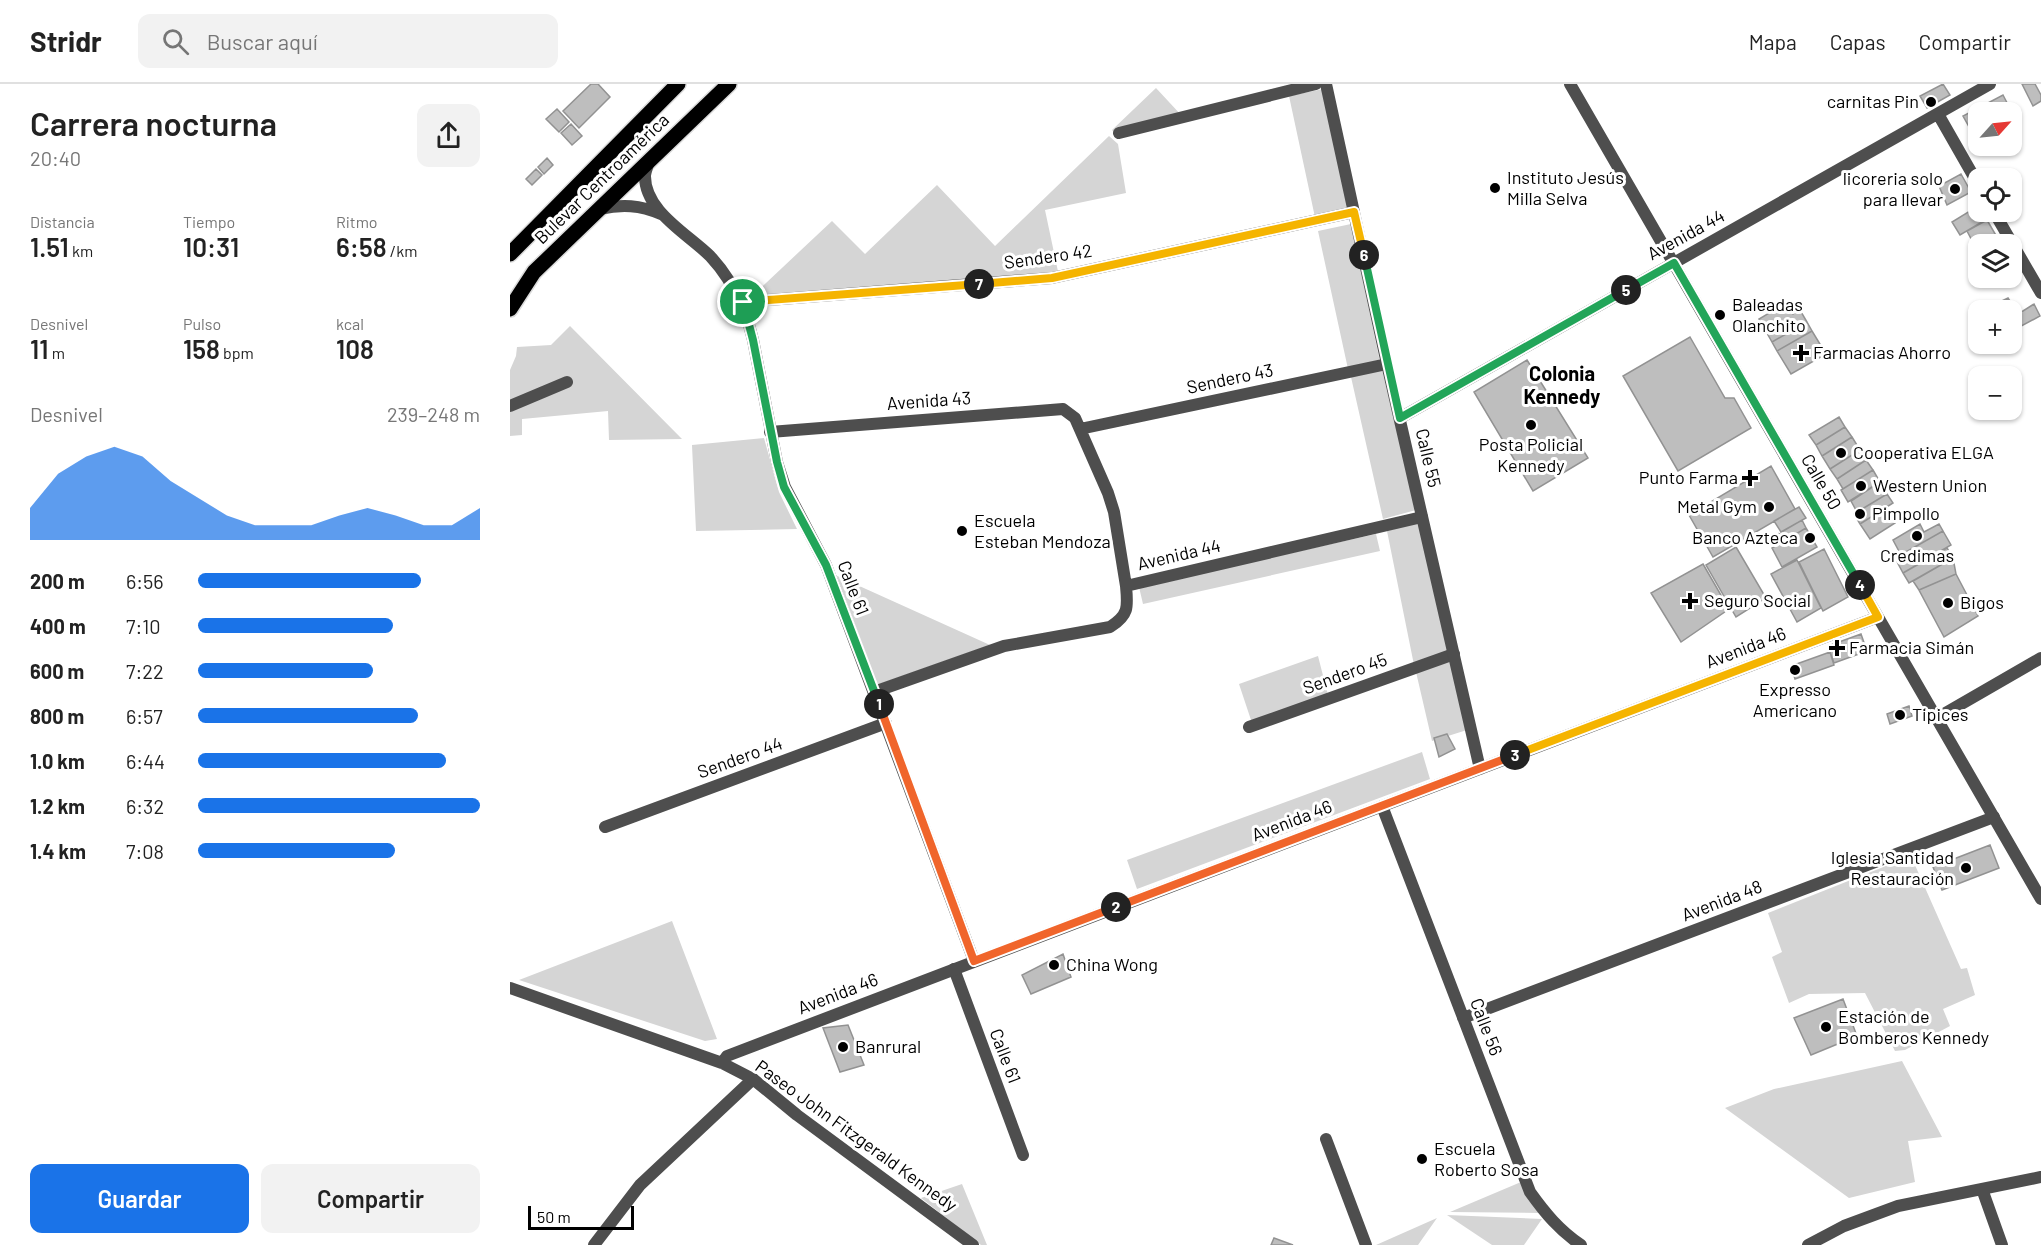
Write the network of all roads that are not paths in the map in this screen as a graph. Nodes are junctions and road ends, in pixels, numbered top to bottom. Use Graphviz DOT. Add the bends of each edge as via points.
graph roads {
  1 [pos="678,84"];
  2 [pos="729,84"];
  3 [pos="1316,84"];
  4 [pos="1326,84"];
  5 [pos="1570,84"];
  6 [pos="1990,84"];
  7 [pos="1938,114"];
  8 [pos="1119,133"];
  9 [pos="649,161"];
  10 [pos="1969,168"];
  11 [pos="598,210"];
  12 [pos="1354,212"];
  13 [pos="665,216"];
  14 [pos="2000,222"];
  15 [pos="510,254"];
  16 [pos="1674,263"];
  17 [pos="534,272"];
  18 [pos="2041,292"];
  19 [pos="510,293"];
  20 [pos="743,302"];
  21 [pos="510,309"];
  22 [pos="1387,364"];
  23 [pos="567,382"];
  24 [pos="510,406"];
  25 [pos="1400,418"];
  26 [pos="1080,429"];
  27 [pos="770,432"];
  28 [pos="1422,517"];
  29 [pos="1126,586"];
  30 [pos="1878,617"];
  31 [pos="1454,654"];
  32 [pos="2041,658"];
  33 [pos="874,692"];
  34 [pos="1937,718"];
  35 [pos="886,723"];
  36 [pos="1249,728"];
  37 [pos="1480,769"];
  38 [pos="1382,806"];
  39 [pos="1994,817"];
  40 [pos="605,827"];
  41 [pos="2041,898"];
  42 [pos="974,961"];
  43 [pos="954,969"];
  44 [pos="510,988"];
  45 [pos="1463,1018"];
  46 [pos="722,1063"];
  47 [pos="753,1079"];
  48 [pos="1326,1139"];
  49 [pos="1023,1155"];
  50 [pos="2041,1177"];
  51 [pos="1982,1189"];
  52 [pos="594,1245"];
  53 [pos="973,1245"];
  54 [pos="1366,1245"];
  55 [pos="1581,1245"];
  56 [pos="1808,1245"];
  57 [pos="2002,1245"];
  1 -- 15 [label="main road, Bulevar Centroamérica"];
  2 -- 9 [label="main road, Bulevar Centroamérica"];
  3 -- 8 [label="street"];
  4 -- 12 [label="street, Calle 55"];
  5 -- 16 [label="street, Calle 50"];
  6 -- 7 [label="street, Avenida 44"];
  7 -- 10 [label="street"];
  7 -- 16 [label="street, Avenida 44"];
  9 -- 11 [label="main road, Bulevar Centroamérica"];
  9 -- 13 [label="street, Calle 61" via="645,175 648,190"];
  11 -- 13 [label="street, Calle 61" via="632,205"];
  11 -- 17 [label="main road, Bulevar Centroamérica"];
  12 -- 20 [label="street, Sendero 42" via="1052,278"];
  12 -- 22 [label="street, Calle 55"];
  13 -- 20 [label="street, Calle 61" via="723,271 740,303"];
  14 -- 18 [label="street"];
  16 -- 25 [label="street, Avenida 44"];
  16 -- 30 [label="street, Calle 50"];
  17 -- 19 [label="main road"];
  17 -- 21 [label="main road, Bulevar Centroamérica"];
  20 -- 27 [label="street, Calle 61"];
  22 -- 25 [label="street, Calle 55"];
  22 -- 26 [label="street, Sendero 43"];
  23 -- 24 [label="street"];
  25 -- 28 [label="street, Calle 55"];
  26 -- 27 [label="street, Avenida 43" via="1075,418 1063,409"];
  26 -- 29 [label="street" via="1111,503"];
  27 -- 33 [label="street, Calle 61" via="784,487 826,565"];
  28 -- 29 [label="street, Avenida 44"];
  28 -- 31 [label="street, Calle 55"];
  29 -- 33 [label="street, Avenida 44" via="1128,606 1122,619 1110,627 1004,646"];
  30 -- 34 [label="street, Calle 50"];
  30 -- 37 [label="street, Avenida 46"];
  31 -- 36 [label="street, Sendero 45"];
  31 -- 37 [label="street, Calle 55"];
  32 -- 34 [label="street"];
  33 -- 35 [label="street, Calle 61"];
  34 -- 39 [label="street, Calle 50"];
  35 -- 40 [label="street, Sendero 44"];
  35 -- 42 [label="street, Calle 61"];
  37 -- 38 [label="street, Avenida 46"];
  38 -- 42 [label="street, Avenida 46"];
  38 -- 45 [label="street, Calle 56"];
  39 -- 41 [label="street, Calle 50"];
  39 -- 45 [label="street, Avenida 48"];
  42 -- 43 [label="street, Avenida 46"];
  43 -- 46 [label="street, Avenida 46" via="727,1056"];
  43 -- 49 [label="street, Calle 61"];
  44 -- 46 [label="street, Paseo John Fitzgerald Kennedy"];
  45 -- 55 [label="street, Calle 56" via="1530,1192 1563,1233"];
  46 -- 47 [label="street, Paseo John Fitzgerald Kennedy"];
  47 -- 52 [label="street" via="640,1185"];
  47 -- 53 [label="street, Paseo John Fitzgerald Kennedy"];
  48 -- 54 [label="street"];
  50 -- 51 [label="street"];
  51 -- 56 [label="street" via="1898,1206 1844,1226"];
  51 -- 57 [label="street"];
}
